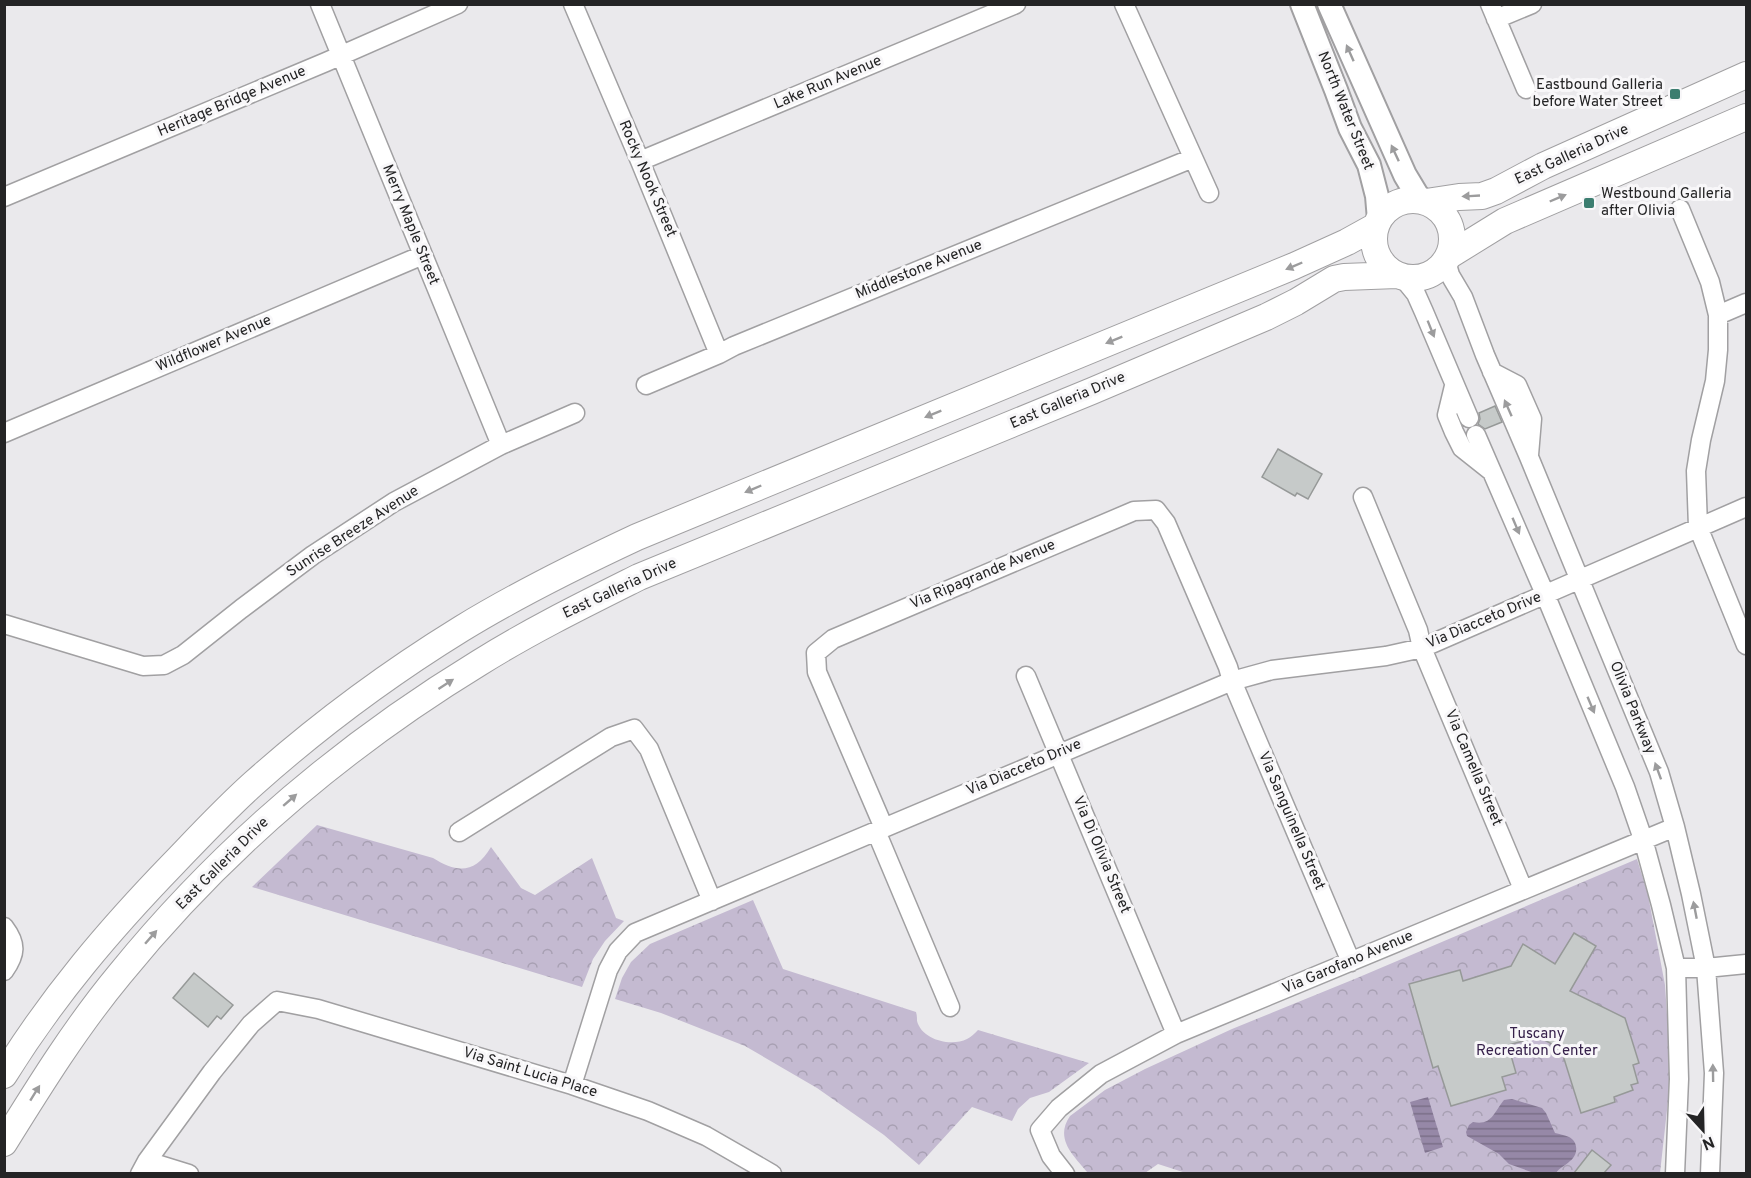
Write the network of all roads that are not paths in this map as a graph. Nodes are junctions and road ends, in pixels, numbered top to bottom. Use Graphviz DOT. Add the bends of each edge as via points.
graph roads {
  1 [pos="320,4"];
  2 [pos="458,4"];
  3 [pos="573,4"];
  4 [pos="1016,4"];
  5 [pos="1124,4"];
  6 [pos="1302,4"];
  7 [pos="1329,4"];
  8 [pos="1532,4"];
  9 [pos="1493,12"];
  10 [pos="341,56"];
  11 [pos="1746,75"];
  12 [pos="1526,89"];
  13 [pos="1746,117"];
  14 [pos="1193,158"];
  15 [pos="640,161"];
  16 [pos="1209,193"];
  17 [pos="4,197"];
  18 [pos="1424,202"];
  19 [pos="1680,209"];
  20 [pos="1377,223"];
  21 [pos="423,255"];
  22 [pos="1448,258"];
  23 [pos="1400,277"];
  24 [pos="1746,303"];
  25 [pos="1718,315"];
  26 [pos="719,354"];
  27 [pos="646,385"];
  28 [pos="1454,386"];
  29 [pos="575,412"];
  30 [pos="1468,418"];
  31 [pos="4,433"];
  32 [pos="1476,435"];
  33 [pos="501,445"];
  34 [pos="1492,472"];
  35 [pos="1363,497"];
  36 [pos="1746,507"];
  37 [pos="1155,510"];
  38 [pos="1698,527"];
  39 [pos="1579,579"];
  40 [pos="1545,594"];
  41 [pos="4,624"];
  42 [pos="1746,645"];
  43 [pos="1422,648"];
  44 [pos="1026,676"];
  45 [pos="1232,681"];
  46 [pos="1058,753"];
  47 [pos="1675,827"];
  48 [pos="880,829"];
  49 [pos="459,832"];
  50 [pos="1643,839"];
  51 [pos="1523,889"];
  52 [pos="712,901"];
  53 [pos="4,927"];
  54 [pos="1351,962"];
  55 [pos="1746,964"];
  56 [pos="1676,968"];
  57 [pos="1706,968"];
  58 [pos="4,971"];
  59 [pos="950,1007"];
  60 [pos="1176,1035"];
  61 [pos="4,1075"];
  62 [pos="572,1085"];
  63 [pos="4,1143"];
  64 [pos="143,1167"];
  65 [pos="189,1173"];
  66 [pos="772,1173"];
  67 [pos="1065,1173"];
  68 [pos="1675,1173"];
  69 [pos="1710,1173"];
  1 -- 10 [label="street, Merry Maple Street"];
  2 -- 10 [label="street, Heritage Bridge Avenue"];
  3 -- 15 [label="street, Rocky Nook Street"];
  4 -- 15 [label="street, Lake Run Avenue"];
  5 -- 14 [label="street"];
  6 -- 20 [label="street, North Water Street" via="1350,128 1369,165 1377,196"];
  18 -- 7 [label="street, North Water Street, one-way" via="1405,175"];
  8 -- 9 [label="street"];
  9 -- 12 [label="street"];
  10 -- 17 [label="street, Heritage Bridge Avenue"];
  10 -- 21 [label="street, Merry Maple Street"];
  11 -- 18 [label="main road, East Galleria Drive, one-way" via="1496,191"];
  22 -- 13 [label="main road, one-way" via="1505,220"];
  14 -- 16 [label="street"];
  14 -- 26 [label="street, Middlestone Avenue"];
  15 -- 26 [label="street, Rocky Nook Street"];
  18 -- 20 [label="main road" via="1392,205"];
  18 -- 22 [label="main road" via="1441,211 1449,221 1453,233"];
  19 -- 25 [label="street" via="1710,282"];
  20 -- 23 [label="main road" via="1375,252 1381,264"];
  20 -- 61 [label="main road, one-way" via="1347,242 1283,270 638,537 565,571 460,630 356,701 219,816 88,957 28,1036"];
  21 -- 31 [label="street, Wildflower Avenue"];
  21 -- 33 [label="street, Merry Maple Street"];
  22 -- 23 [label="main road" via="1430,276"];
  39 -- 22 [label="street, Olivia Parkway, one-way" via="1529,457 1532,419 1517,385 1492,372 1463,297 1450,275"];
  23 -- 28 [label="street, one-way" via="1416,294"];
  63 -- 23 [label="main road, East Galleria Drive, one-way" via="77,1031 119,975 197,887 316,778 479,662 569,611 639,578 1266,317 1334,279"];
  24 -- 25 [label="street"];
  25 -- 38 [label="street" via="1715,381 1696,471"];
  26 -- 27 [label="street, Middlestone Avenue"];
  28 -- 30 [label="street"];
  28 -- 34 [label="street" via="1447,415 1454,432 1462,448"];
  29 -- 33 [label="street, Sunrise Breeze Avenue"];
  32 -- 34 [label="street"];
  33 -- 41 [label="street, Sunrise Breeze Avenue" via="385,508 313,555 183,655 164,665 143,666"];
  34 -- 40 [label="street, one-way"];
  35 -- 43 [label="street, Via Camella Street"];
  36 -- 38 [label="street, Via Diacceto Drive"];
  37 -- 45 [label="street, Via Sanguinella Street" via="1166,523"];
  37 -- 48 [label="street, Via Ripagrande Avenue" via="1124,515 833,639 816,652 817,672"];
  38 -- 39 [label="street, Via Diacceto Drive"];
  38 -- 42 [label="street"];
  39 -- 40 [label="street, Via Diacceto Drive"];
  47 -- 39 [label="street, Olivia Parkway, one-way" via="1659,772"];
  40 -- 43 [label="street, Via Diacceto Drive"];
  40 -- 50 [label="street, one-way"];
  43 -- 45 [label="street, Via Diacceto Drive" via="1272,670"];
  43 -- 51 [label="street, Via Camella Street"];
  44 -- 46 [label="street, Via Di Olivia Street"];
  45 -- 46 [label="street, Via Diacceto Drive"];
  45 -- 54 [label="street, Via Sanguinella Street"];
  46 -- 48 [label="street, Via Diacceto Drive"];
  46 -- 60 [label="street, Via Di Olivia Street"];
  47 -- 50 [label="street, Via Garofano Avenue"];
  57 -- 47 [label="street, Olivia Parkway, one-way"];
  48 -- 52 [label="street, Via Diacceto Drive"];
  48 -- 59 [label="street"];
  49 -- 52 [label="street" via="611,737 634,729 649,749"];
  50 -- 51 [label="street, Via Garofano Avenue"];
  50 -- 56 [label="street"];
  51 -- 54 [label="street, Via Garofano Avenue"];
  52 -- 62 [label="street, Via Diacceto Drive" via="635,933 618,951 608,970"];
  53 -- 58 [label="street" via="14,946 12,960"];
  54 -- 60 [label="street, Via Garofano Avenue"];
  55 -- 57 [label="street"];
  56 -- 57 [label="street"];
  56 -- 68 [label="street" via="1679,1079"];
  69 -- 57 [label="street, Olivia Parkway, one-way" via="1714,1072"];
  60 -- 67 [label="street, Via Garofano Avenue" via="1101,1074 1059,1108 1040,1130 1051,1156"];
  62 -- 64 [label="street, Via Saint Lucia Place" via="318,1009 277,1001 251,1024 212,1072"];
  62 -- 66 [label="street, Via Saint Lucia Place" via="648,1110 706,1136"];
  64 -- 65 [label="street"];
}
